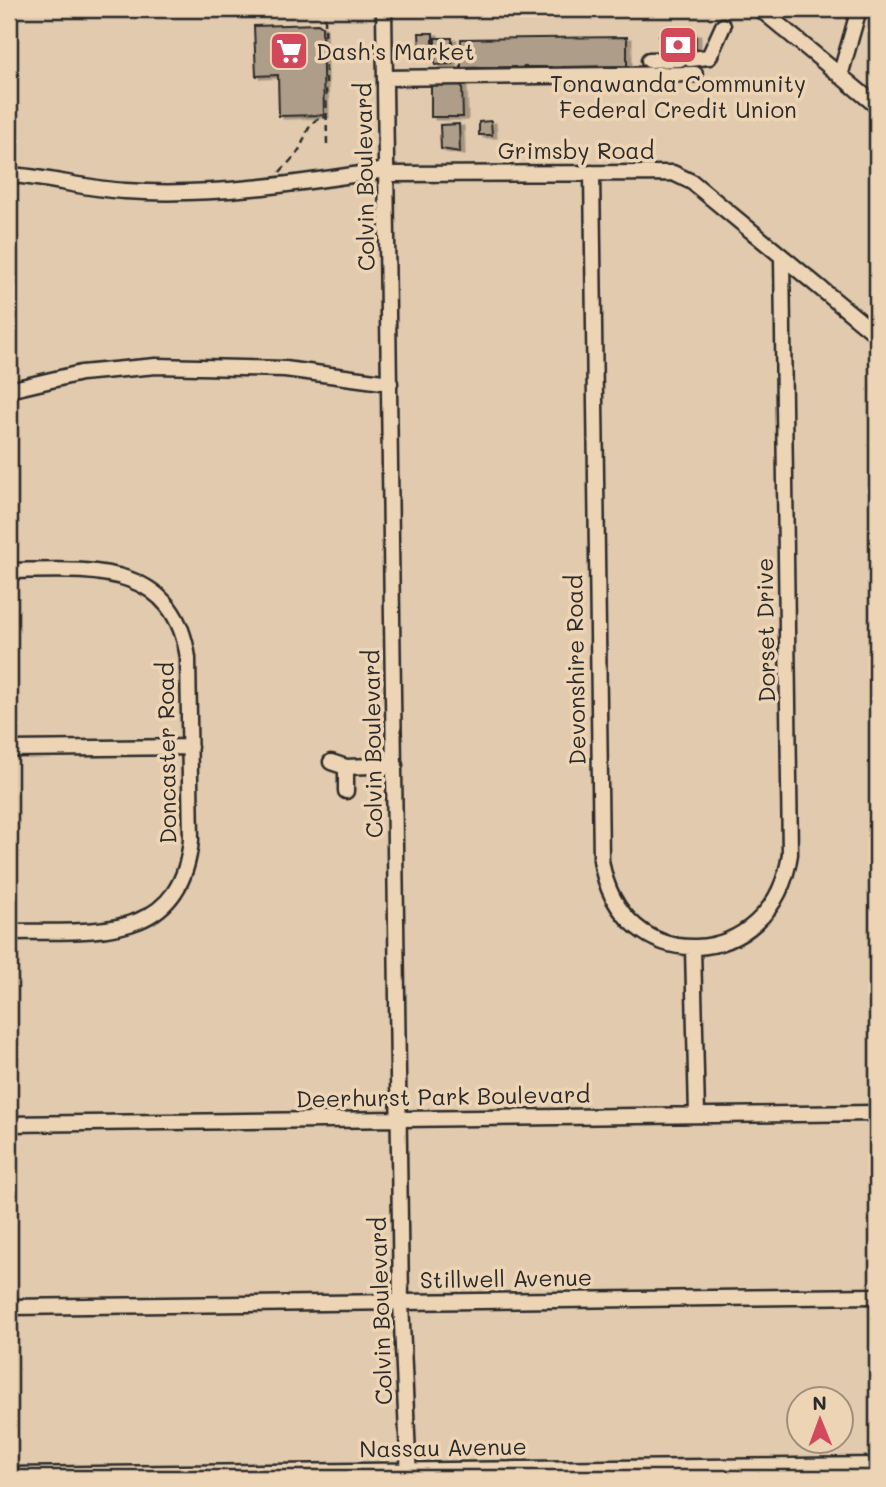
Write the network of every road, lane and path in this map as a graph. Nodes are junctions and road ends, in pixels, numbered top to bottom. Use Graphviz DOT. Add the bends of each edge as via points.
graph roads {
  1 [pos="384,9"];
  2 [pos="761,9"];
  3 [pos="859,9"];
  4 [pos="325,17"];
  5 [pos="723,26"];
  6 [pos="649,60"];
  7 [pos="695,74"];
  8 [pos="840,76"];
  9 [pos="385,78"];
  10 [pos="877,106"];
  11 [pos="327,117"];
  12 [pos="327,145"];
  13 [pos="386,172"];
  14 [pos="592,173"];
  15 [pos="9,175"];
  16 [pos="278,175"];
  17 [pos="782,257"];
  18 [pos="877,335"];
  19 [pos="390,383"];
  20 [pos="9,390"];
  21 [pos="9,571"];
  22 [pos="190,747"];
  23 [pos="9,749"];
  24 [pos="331,762"];
  25 [pos="395,765"];
  26 [pos="346,766"];
  27 [pos="346,791"];
  28 [pos="9,932"];
  29 [pos="693,948"];
  30 [pos="877,1113"];
  31 [pos="697,1115"];
  32 [pos="400,1119"];
  33 [pos="9,1124"];
  34 [pos="877,1296"];
  35 [pos="401,1302"];
  36 [pos="9,1307"];
  37 [pos="877,1465"];
  38 [pos="408,1474"];
  39 [pos="9,1475"];
  1 -- 9 [label="street, Colvin Boulevard"];
  2 -- 8 [label="street"];
  3 -- 8 [label="street"];
  4 -- 11 [label="path"];
  5 -- 6 [label="street" via="709,57"];
  7 -- 9 [label="street"];
  8 -- 10 [label="street"];
  9 -- 13 [label="street, Colvin Boulevard"];
  11 -- 12 [label="path"];
  11 -- 16 [label="path" via="309,127 298,152"];
  13 -- 14 [label="street, Grimsby Road"];
  13 -- 15 [label="street, Grimsby Road" via="302,183 158,192 90,188"];
  13 -- 19 [label="street, Colvin Boulevard"];
  14 -- 17 [label="street, Grimsby Road" via="681,176"];
  14 -- 29 [label="street, Devonshire Road" via="601,860 607,889 630,921 664,942"];
  17 -- 18 [label="street, Grimsby Road"];
  17 -- 29 [label="street, Dorset Drive" via="788,872 778,897 756,924 725,942"];
  19 -- 20 [label="street" via="285,369 156,366 81,373"];
  19 -- 25 [label="street, Colvin Boulevard"];
  21 -- 22 [label="street, Doncaster Road" via="103,572 132,580 159,596 185,638"];
  22 -- 23 [label="street"];
  22 -- 28 [label="street, Doncaster Road" via="190,858 167,902 140,921 108,930"];
  24 -- 26 [label="street"];
  25 -- 26 [label="street"];
  25 -- 32 [label="street, Colvin Boulevard"];
  26 -- 27 [label="street"];
  29 -- 31 [label="street"];
  30 -- 31 [label="street, Deerhurst Park Boulevard"];
  31 -- 32 [label="street, Deerhurst Park Boulevard"];
  32 -- 33 [label="street, Deerhurst Park Boulevard"];
  32 -- 35 [label="street, Colvin Boulevard"];
  34 -- 35 [label="street, Stillwell Avenue"];
  35 -- 36 [label="street, Stillwell Avenue"];
  35 -- 38 [label="street, Colvin Boulevard"];
  37 -- 38 [label="street, Nassau Avenue"];
  38 -- 39 [label="street, Nassau Avenue"];
}
